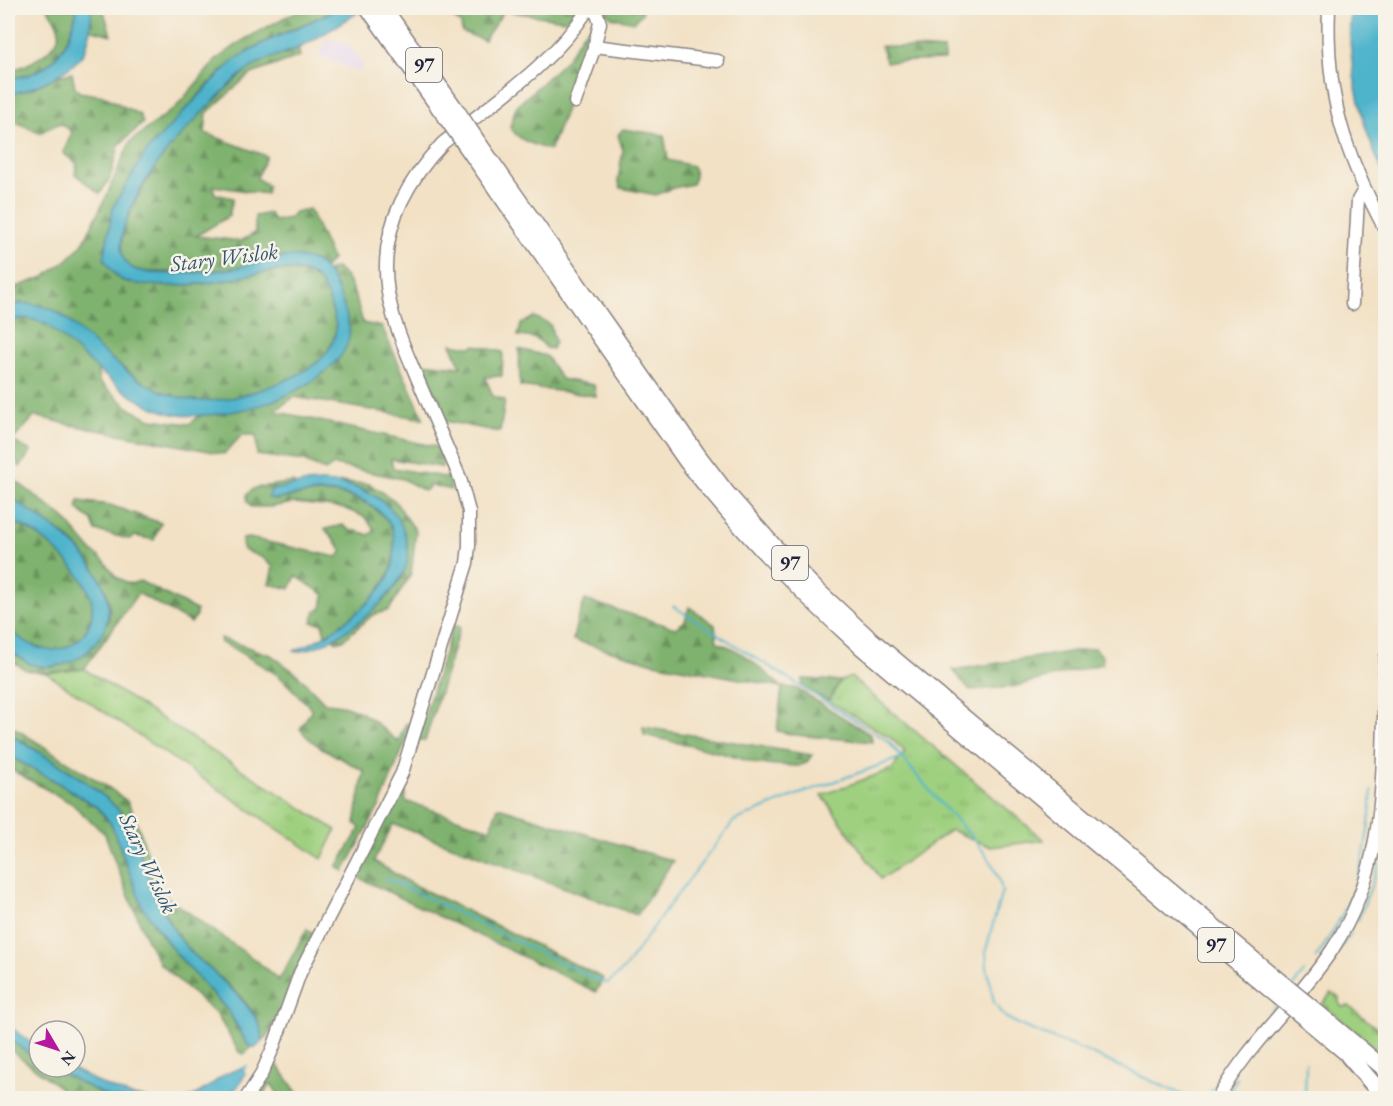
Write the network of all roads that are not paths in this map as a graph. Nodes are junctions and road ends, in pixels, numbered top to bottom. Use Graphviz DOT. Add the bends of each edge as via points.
graph roads {
  1 [pos="368,8"];
  2 [pos="589,8"];
  3 [pos="1329,8"];
  4 [pos="386,18"];
  5 [pos="594,46"];
  6 [pos="718,61"];
  7 [pos="575,102"];
  8 [pos="1364,190"];
  9 [pos="1386,231"];
  10 [pos="1352,304"];
  11 [pos="1386,657"];
  12 [pos="1301,1007"];
  13 [pos="1349,1056"];
  14 [pos="1386,1070"];
  15 [pos="1386,1086"];
  16 [pos="246,1098"];
  17 [pos="1218,1098"];
  18 [pos="1385,1098"];
  1 -- 4 [label="main road, 97"];
  2 -- 5 [label="street" via="600,23"];
  2 -- 16 [label="street" via="545,62 431,156 399,204 387,260 392,310 460,478 469,526 467,563 402,773 300,973 269,1057"];
  3 -- 8 [label="street" via="1332,92"];
  4 -- 12 [label="main road, 97, bridge" via="698,455 790,563 876,644"];
  5 -- 6 [label="street"];
  5 -- 7 [label="street"];
  8 -- 9 [label="street"];
  8 -- 10 [label="street" via="1358,200"];
  11 -- 17 [label="street" via="1379,816 1375,847 1358,901 1331,951 1240,1064"];
  12 -- 13 [label="main road, 97"];
  12 -- 14 [label="main road, 97"];
  13 -- 15 [label="main road, 97"];
  13 -- 18 [label="highway"];
}
